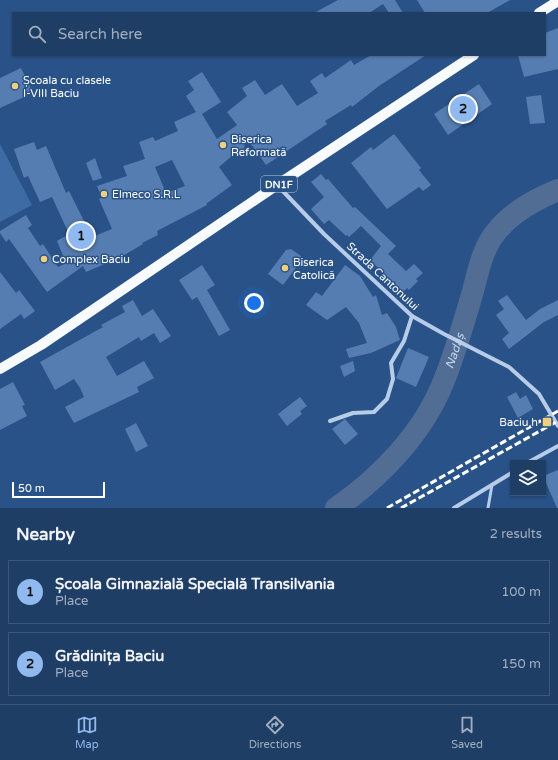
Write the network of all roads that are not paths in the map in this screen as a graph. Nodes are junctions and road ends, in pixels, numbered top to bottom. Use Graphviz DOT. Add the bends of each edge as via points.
graph roads {
  1 [pos="558,1"];
  2 [pos="541,12"];
  3 [pos="472,56"];
  4 [pos="277,185"];
  5 [pos="412,316"];
  6 [pos="0,369"];
  7 [pos="330,421"];
  8 [pos="558,426"];
  9 [pos="558,446"];
  10 [pos="532,460"];
  11 [pos="510,474"];
  12 [pos="492,485"];
  13 [pos="454,508"];
  14 [pos="488,508"];
  1 -- 2 [label="main road"];
  3 -- 4 [label="main road, DN1F"];
  4 -- 5 [label="street, Strada Cantonului" via="324,234"];
  4 -- 6 [label="main road, DN1F" via="42,345"];
  5 -- 7 [label="street" via="404,341 391,363 392,379 387,399 374,412 353,413"];
  5 -- 8 [label="street, Strada Cantonului" via="509,367 540,394"];
  9 -- 10 [label="street"];
  11 -- 12 [label="street"];
  12 -- 13 [label="street"];
  12 -- 14 [label="lane"];
}
